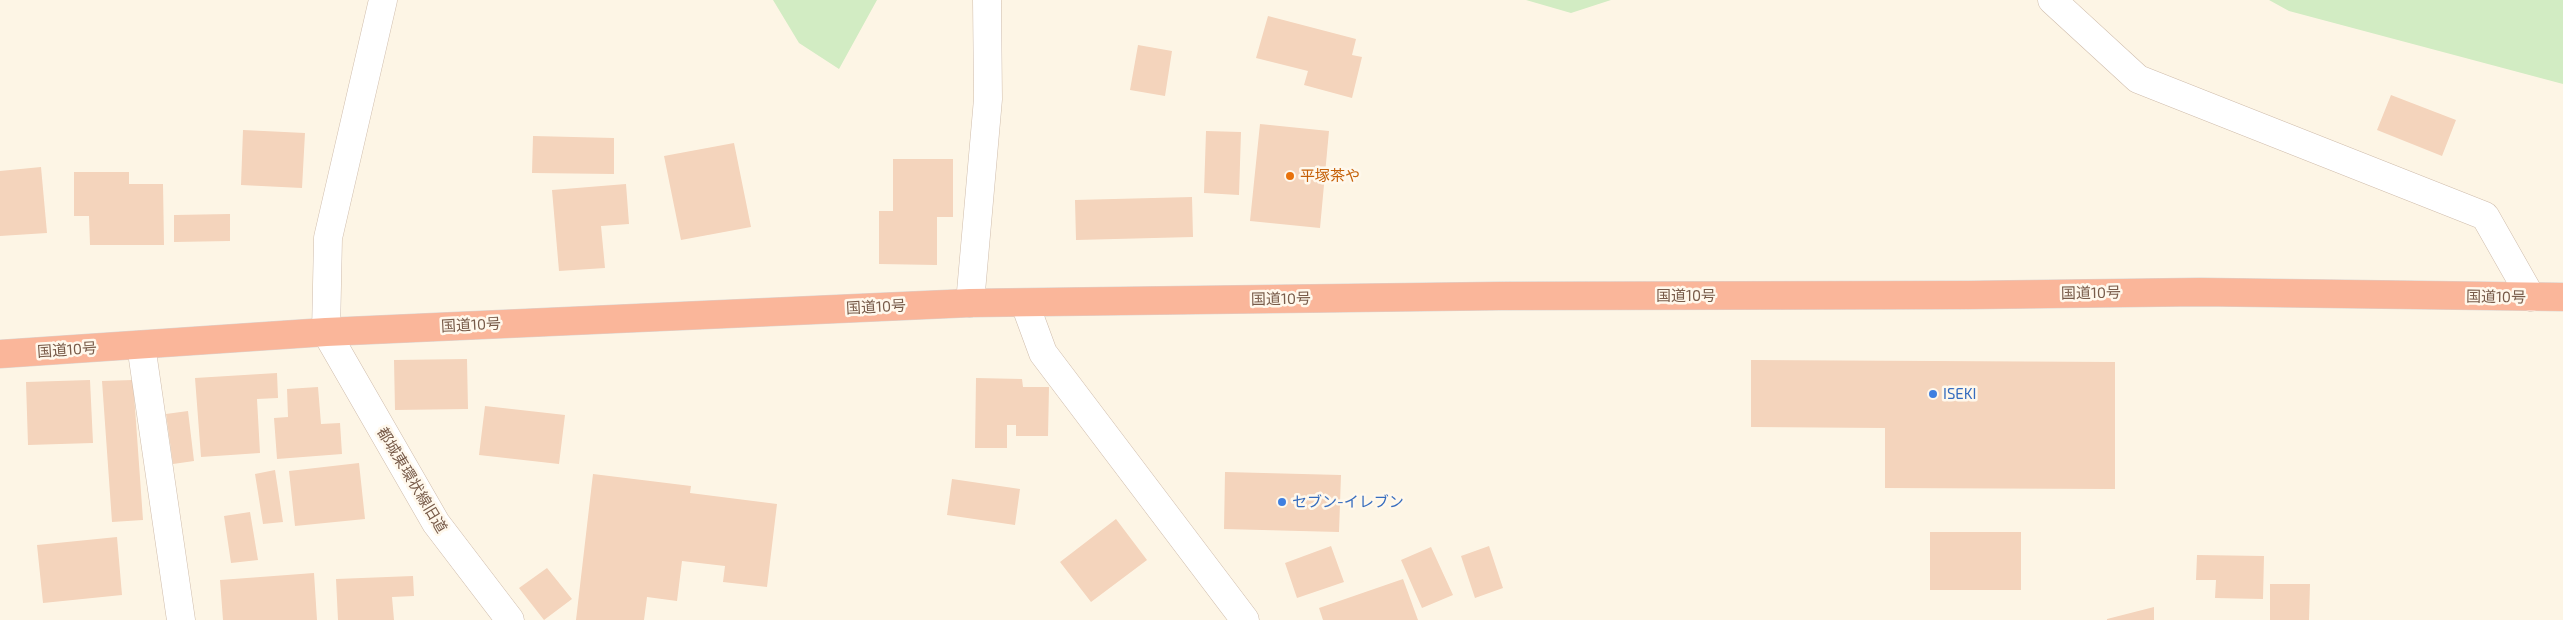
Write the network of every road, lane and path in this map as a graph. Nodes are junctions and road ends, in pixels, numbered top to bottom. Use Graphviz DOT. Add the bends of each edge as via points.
graph roads {
  1 [pos="383,0"];
  2 [pos="987,0"];
  3 [pos="2052,0"];
  4 [pos="2531,297"];
  5 [pos="2563,297"];
  6 [pos="970,303"];
  7 [pos="1025,304"];
  8 [pos="326,332"];
  9 [pos="141,345"];
  10 [pos="0,354"];
  11 [pos="181,620"];
  12 [pos="510,620"];
  13 [pos="1245,620"];
  1 -- 8 [label="street" via="328,238"];
  2 -- 6 [label="street" via="988,99"];
  3 -- 4 [label="street" via="2138,79 2485,216"];
  4 -- 5 [label="highway, 国道10号"];
  4 -- 7 [label="highway, 国道10号" via="2200,292 1499,296"];
  6 -- 7 [label="highway, 国道10号"];
  6 -- 8 [label="highway, 国道10号"];
  7 -- 13 [label="street" via="1043,353"];
  8 -- 9 [label="highway, 国道10号"];
  8 -- 12 [label="street, 都城東環状線旧道" via="436,523"];
  9 -- 10 [label="highway, 国道10号"];
  9 -- 11 [label="street"];
}
